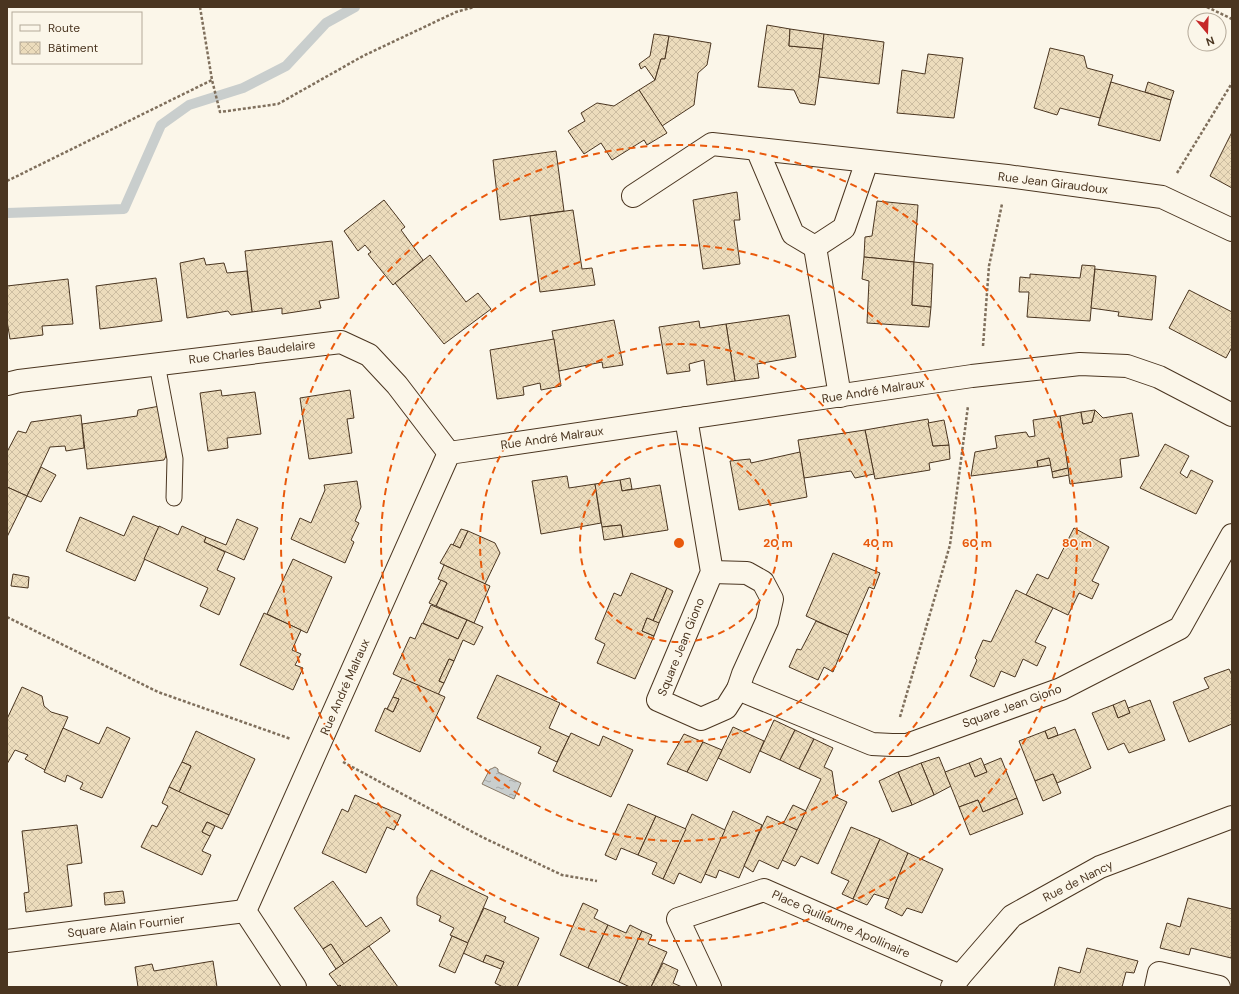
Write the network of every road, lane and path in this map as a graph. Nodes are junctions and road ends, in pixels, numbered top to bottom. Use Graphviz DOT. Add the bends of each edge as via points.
graph roads {
  1 [pos="200,7"];
  2 [pos="474,7"];
  3 [pos="1207,7"];
  4 [pos="1232,19"];
  5 [pos="212,80"];
  6 [pos="1232,83"];
  7 [pos="758,149"];
  8 [pos="867,162"];
  9 [pos="1008,176"];
  10 [pos="7,181"];
  11 [pos="633,196"];
  12 [pos="1162,197"];
  13 [pos="1232,230"];
  14 [pos="815,247"];
  15 [pos="157,364"];
  16 [pos="977,375"];
  17 [pos="7,384"];
  18 [pos="840,396"];
  19 [pos="1232,415"];
  20 [pos="686,418"];
  21 [pos="450,453"];
  22 [pos="174,498"];
  23 [pos="1232,535"];
  24 [pos="712,572"];
  25 [pos="7,617"];
  26 [pos="738,689"];
  27 [pos="892,745"];
  28 [pos="318,748"];
  29 [pos="1232,817"];
  30 [pos="596,882"];
  31 [pos="245,911"];
  32 [pos="7,941"];
  33 [pos="956,982"];
  34 [pos="295,987"];
  35 [pos="710,987"];
  36 [pos="1156,987"];
  37 [pos="1219,987"];
  1 -- 5 [label="path"];
  2 -- 5 [label="path" via="456,12 363,56 278,104 220,112"];
  3 -- 4 [label="path"];
  5 -- 10 [label="path"];
  6 -- 12 [label="path"];
  7 -- 8 [label="street, Rue Jean Giraudoux"];
  7 -- 11 [label="street, Rue Jean Giraudoux" via="712,144"];
  7 -- 14 [label="street" via="793,234"];
  8 -- 9 [label="street, Rue Jean Giraudoux"];
  8 -- 14 [label="street" via="844,228"];
  9 -- 12 [label="street, Rue Jean Giraudoux"];
  9 -- 16 [label="path" via="989,266"];
  12 -- 13 [label="street, Rue Jean Giraudoux"];
  14 -- 18 [label="street"];
  15 -- 17 [label="street, Rue Charles Baudelaire" via="19,380"];
  15 -- 21 [label="street, Rue Charles Baudelaire" via="341,342 369,355 397,385"];
  15 -- 22 [label="lane" via="175,460"];
  16 -- 18 [label="street, Rue André Malraux"];
  16 -- 19 [label="street, Rue André Malraux" via="1080,364 1128,366 1159,377"];
  16 -- 27 [label="path" via="950,545"];
  18 -- 20 [label="street, Rue André Malraux"];
  20 -- 21 [label="street, Rue André Malraux"];
  20 -- 24 [label="street"];
  21 -- 28 [label="street, Rue André Malraux"];
  23 -- 27 [label="street, Square Jean Giono" via="1180,628 1061,689 907,745"];
  24 -- 26 [label="street, Square Jean Giono" via="747,573 763,582 772,599 767,621"];
  24 -- 26 [label="street, Square Jean Giono" via="658,700 701,719 726,708"];
  25 -- 28 [label="path" via="158,692"];
  26 -- 27 [label="street, Square Jean Giono" via="872,744"];
  28 -- 30 [label="path" via="489,840 562,875"];
  28 -- 31 [label="street, Rue André Malraux"];
  29 -- 33 [label="street, Rue de Nancy" via="1100,867 1012,916"];
  31 -- 32 [label="street, Square Alain Fournier"];
  31 -- 34 [label="street"];
  33 -- 35 [label="street, Place Guillaume Apollinaire" via="764,890 678,919"];
  36 -- 37 [label="street" via="1160,973"];
}
